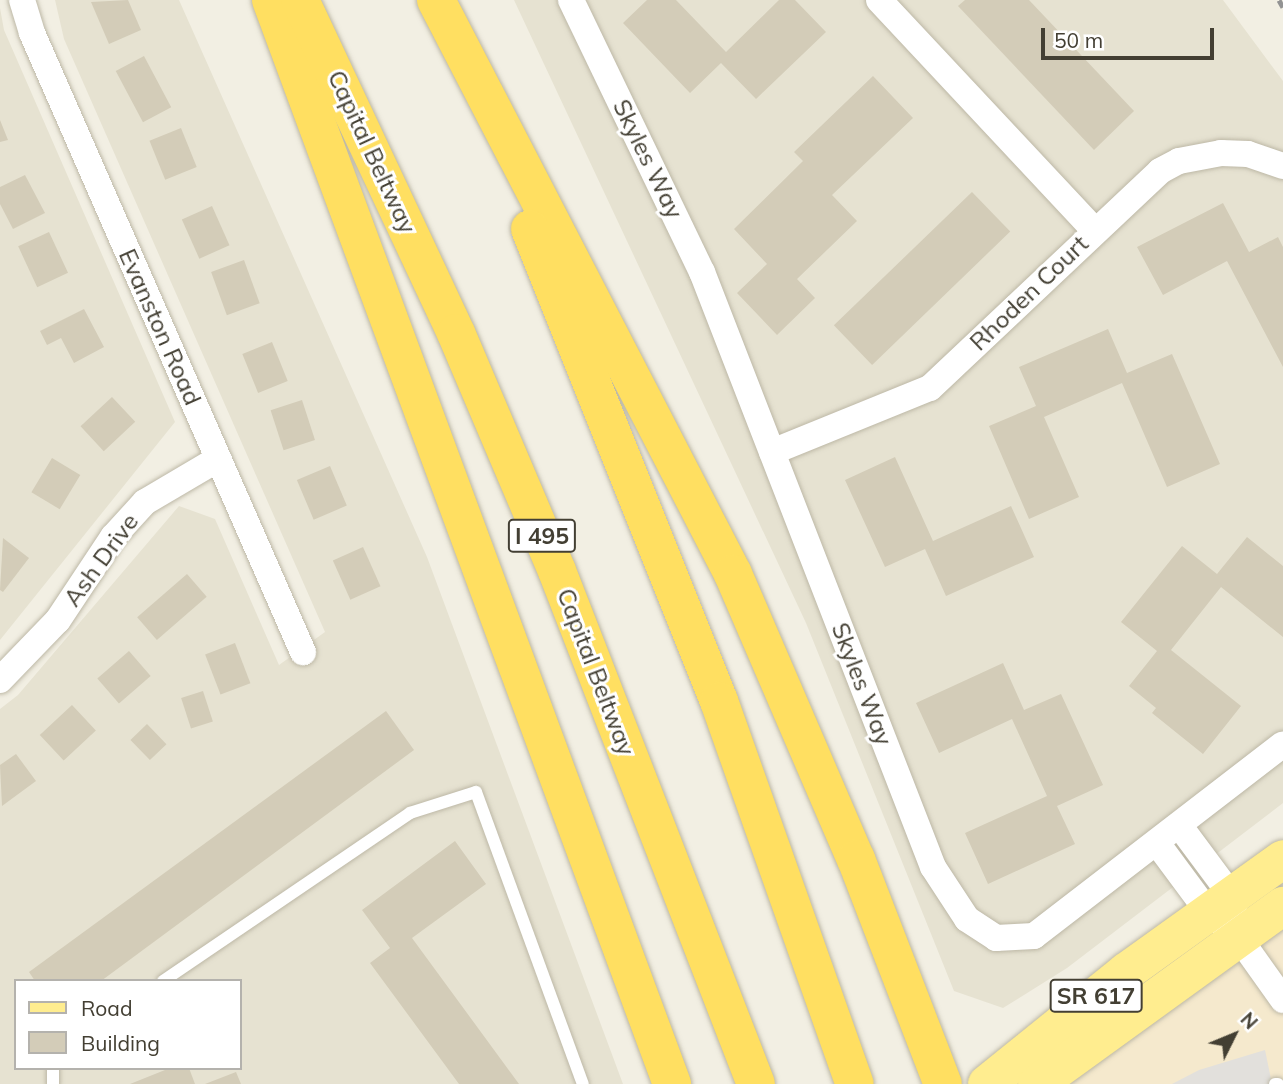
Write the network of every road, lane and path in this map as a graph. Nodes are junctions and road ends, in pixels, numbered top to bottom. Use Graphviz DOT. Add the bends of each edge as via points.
graph roads {
  1 [pos="22,0"];
  2 [pos="271,0"];
  3 [pos="300,0"];
  4 [pos="435,0"];
  5 [pos="571,0"];
  6 [pos="879,0"];
  7 [pos="1283,166"];
  8 [pos="1094,230"];
  9 [pos="772,452"];
  10 [pos="218,459"];
  11 [pos="303,652"];
  12 [pos="0,680"];
  13 [pos="1283,744"];
  14 [pos="1179,825"];
  15 [pos="1157,843"];
  16 [pos="1283,859"];
  17 [pos="1219,903"];
  18 [pos="1283,906"];
  19 [pos="1239,938"];
  20 [pos="166,979"];
  21 [pos="1283,1000"];
  22 [pos="583,1084"];
  23 [pos="672,1084"];
  24 [pos="756,1084"];
  25 [pos="855,1084"];
  26 [pos="943,1084"];
  27 [pos="987,1084"];
  28 [pos="1037,1084"];
  1 -- 10 [label="street, Evanston Road"];
  2 -- 23 [label="highway"];
  3 -- 24 [label="highway, Capital Beltway / I 495" via="450,321 557,571"];
  4 -- 25 [label="highway" via="719,701"];
  4 -- 26 [label="highway" via="733,574 795,710"];
  5 -- 9 [label="street, Skyles Way" via="702,272"];
  6 -- 8 [label="street"];
  7 -- 8 [label="street, Rhoden Court" via="1248,154 1221,153 1179,161 1160,171"];
  8 -- 9 [label="street, Rhoden Court" via="930,388"];
  9 -- 15 [label="street, Skyles Way" via="933,867 967,919 996,938 1034,936"];
  10 -- 11 [label="street, Evanston Road"];
  10 -- 12 [label="street, Ash Drive" via="145,502 113,537 58,621"];
  13 -- 14 [label="street"];
  14 -- 15 [label="street"];
  14 -- 17 [label="street"];
  15 -- 17 [label="street"];
  16 -- 17 [label="main road, SR 617"];
  17 -- 19 [label="street"];
  17 -- 27 [label="main road, SR 617"];
  18 -- 19 [label="main road, SR 617"];
  19 -- 21 [label="street"];
  19 -- 28 [label="main road, SR 617"];
  20 -- 22 [label="lane" via="410,813 476,792"];
}
